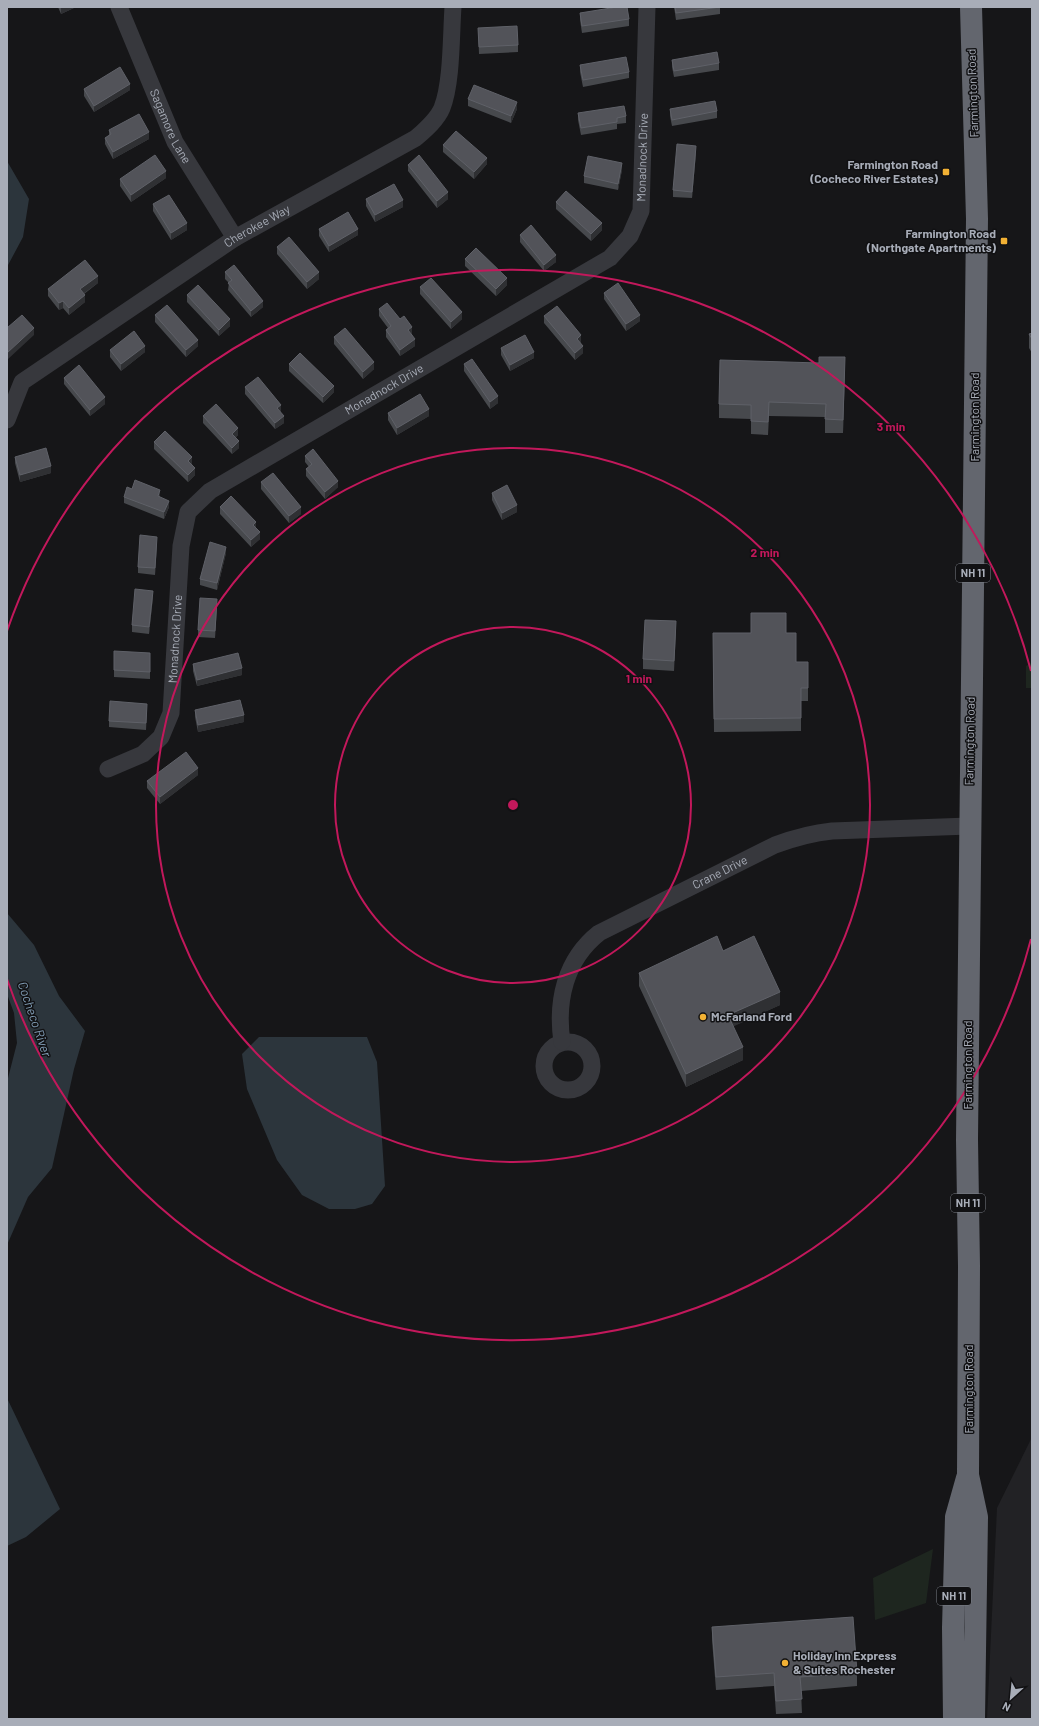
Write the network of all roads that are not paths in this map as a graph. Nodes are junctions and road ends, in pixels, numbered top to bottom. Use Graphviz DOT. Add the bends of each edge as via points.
graph roads {
  1 [pos="119,7"];
  2 [pos="453,7"];
  3 [pos="647,7"];
  4 [pos="971,7"];
  5 [pos="234,238"];
  6 [pos="7,420"];
  7 [pos="108,769"];
  8 [pos="969,826"];
  9 [pos="562,1042"];
  10 [pos="968,1475"];
  11 [pos="954,1719"];
  12 [pos="974,1719"];
  1 -- 5 [label="street, Sagamore Lane" via="175,142"];
  2 -- 5 [label="street, Cherokee Way" via="447,91 442,109 430,125 416,138"];
  3 -- 7 [label="street, Monadnock Drive" via="641,211 630,236 610,258 210,491 188,512 182,546 171,713 161,737 143,754"];
  4 -- 8 [label="highway, Farmington Road / NH 11" via="977,219"];
  5 -- 6 [label="street, Cherokee Way" via="22,382"];
  8 -- 9 [label="street, Crane Drive" via="832,831 793,838 598,933 586,943 569,970 560,1003"];
  8 -- 10 [label="highway, Farmington Road / NH 11"];
  10 -- 11 [label="highway, Farmington Road / NH 11" via="956,1517"];
  10 -- 12 [label="highway, Farmington Road / NH 11" via="977,1517"];
}
